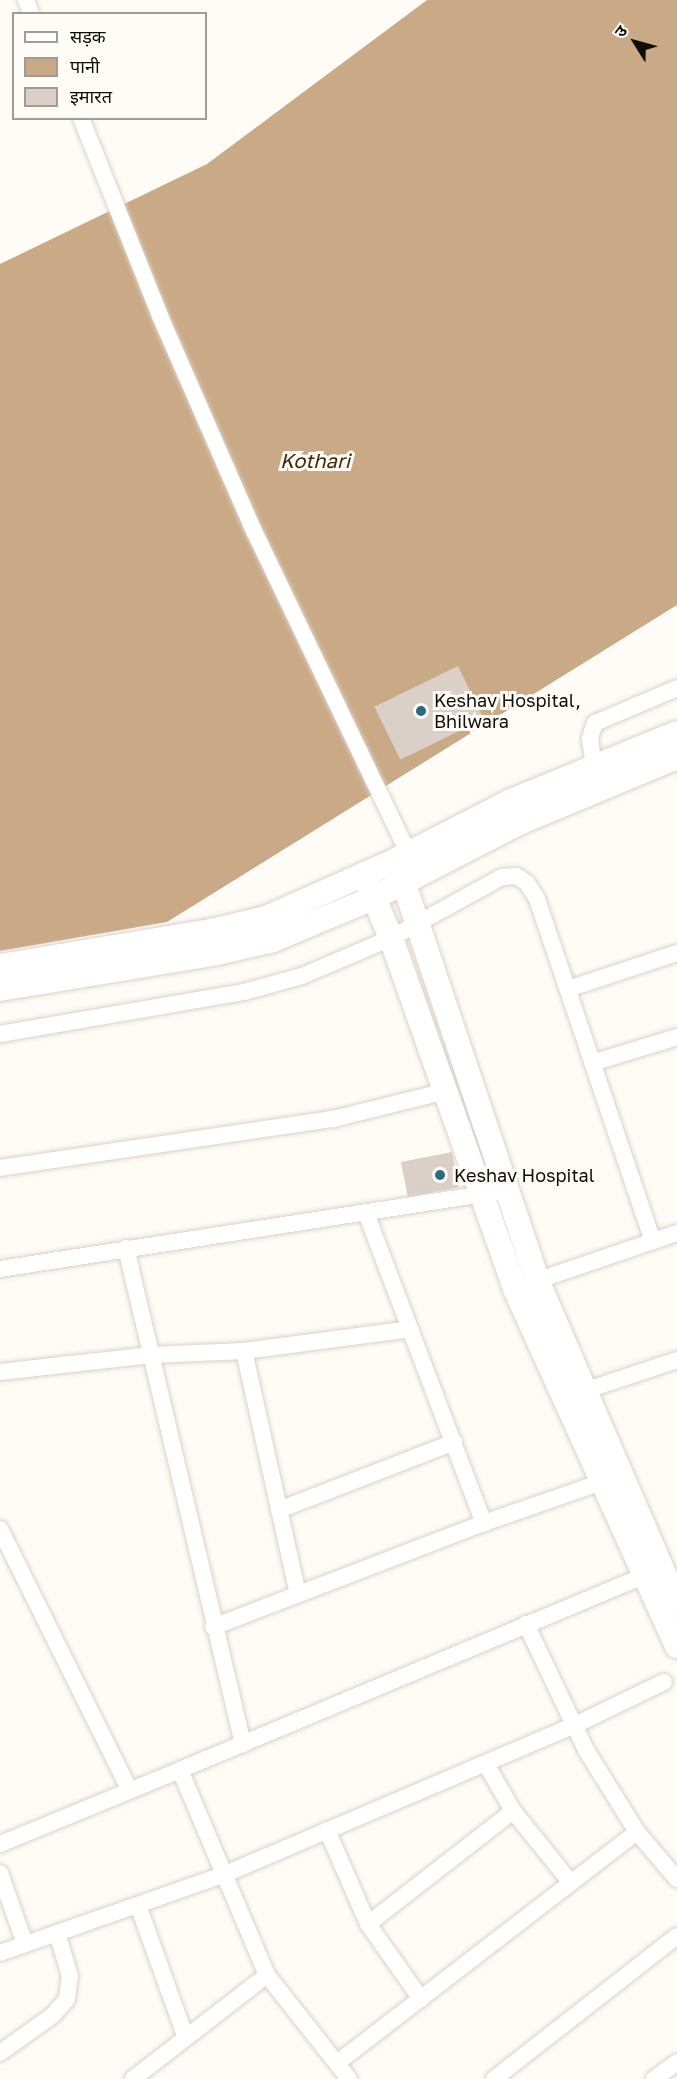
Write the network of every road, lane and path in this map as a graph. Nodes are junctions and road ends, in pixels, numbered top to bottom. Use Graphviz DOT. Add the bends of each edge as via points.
graph roads {
  1 [pos="82,120"];
  2 [pos="677,688"];
  3 [pos="677,733"];
  4 [pos="677,757"];
  5 [pos="594,767"];
  6 [pos="402,856"];
  7 [pos="364,874"];
  8 [pos="405,882"];
  9 [pos="373,898"];
  10 [pos="419,923"];
  11 [pos="391,938"];
  12 [pos="677,952"];
  13 [pos="0,966"];
  14 [pos="0,989"];
  15 [pos="568,990"];
  16 [pos="0,1034"];
  17 [pos="677,1037"];
  18 [pos="592,1063"];
  19 [pos="446,1091"];
  20 [pos="0,1168"];
  21 [pos="509,1190"];
  22 [pos="484,1195"];
  23 [pos="366,1213"];
  24 [pos="677,1233"];
  25 [pos="653,1241"];
  26 [pos="126,1248"];
  27 [pos="0,1269"];
  28 [pos="526,1284"];
  29 [pos="410,1329"];
  30 [pos="244,1351"];
  31 [pos="151,1355"];
  32 [pos="677,1360"];
  33 [pos="0,1372"];
  34 [pos="573,1394"];
  35 [pos="454,1443"];
  36 [pos="602,1482"];
  37 [pos="279,1510"];
  38 [pos="484,1523"];
  39 [pos="0,1529"];
  40 [pos="652,1573"];
  41 [pos="298,1594"];
  42 [pos="677,1604"];
  43 [pos="526,1624"];
  44 [pos="213,1627"];
  45 [pos="677,1646"];
  46 [pos="664,1682"];
  47 [pos="573,1726"];
  48 [pos="243,1744"];
  49 [pos="486,1764"];
  50 [pos="180,1770"];
  51 [pos="130,1791"];
  52 [pos="513,1811"];
  53 [pos="327,1830"];
  54 [pos="637,1832"];
  55 [pos="0,1844"];
  56 [pos="0,1873"];
  57 [pos="223,1875"];
  58 [pos="677,1879"];
  59 [pos="571,1883"];
  60 [pos="138,1905"];
  61 [pos="368,1924"];
  62 [pos="57,1933"];
  63 [pos="677,1936"];
  64 [pos="25,1944"];
  65 [pos="0,1953"];
  66 [pos="267,1975"];
  67 [pos="421,1999"];
  68 [pos="186,2038"];
  69 [pos="0,2053"];
  70 [pos="677,2062"];
  71 [pos="337,2063"];
  72 [pos="133,2079"];
  73 [pos="349,2079"];
  74 [pos="494,2079"];
  75 [pos="654,2079"];
  1 -- 6 [label="street" via="160,316"];
  2 -- 5 [label="street" via="595,723 590,738"];
  3 -- 5 [label="street"];
  4 -- 8 [label="street" via="520,822"];
  5 -- 6 [label="street" via="512,801"];
  6 -- 7 [label="street"];
  6 -- 8 [label="street"];
  7 -- 9 [label="street"];
  7 -- 13 [label="street" via="266,918 212,931"];
  8 -- 9 [label="street"];
  8 -- 10 [label="street"];
  9 -- 11 [label="street"];
  9 -- 14 [label="street" via="273,940"];
  10 -- 11 [label="street"];
  10 -- 15 [label="street" via="502,877 522,879 537,899"];
  10 -- 21 [label="street" via="469,1082"];
  11 -- 16 [label="street" via="302,976 244,992"];
  11 -- 19 [label="street"];
  12 -- 15 [label="street"];
  15 -- 18 [label="street"];
  17 -- 18 [label="street"];
  18 -- 25 [label="street"];
  19 -- 20 [label="street" via="333,1119"];
  19 -- 22 [label="street"];
  21 -- 22 [label="street"];
  21 -- 28 [label="street"];
  22 -- 23 [label="street"];
  22 -- 28 [label="street"];
  23 -- 26 [label="street"];
  23 -- 29 [label="street"];
  24 -- 25 [label="street"];
  25 -- 28 [label="street"];
  26 -- 27 [label="street"];
  26 -- 31 [label="street"];
  28 -- 34 [label="street"];
  29 -- 30 [label="street"];
  29 -- 35 [label="street"];
  30 -- 31 [label="street"];
  30 -- 37 [label="street"];
  31 -- 33 [label="street"];
  31 -- 44 [label="street"];
  32 -- 34 [label="street"];
  34 -- 36 [label="street"];
  34 -- 40 [label="street"];
  35 -- 37 [label="street"];
  35 -- 38 [label="street"];
  36 -- 38 [label="street"];
  36 -- 40 [label="street"];
  37 -- 41 [label="street"];
  38 -- 41 [label="street"];
  39 -- 51 [label="street"];
  40 -- 42 [label="street"];
  40 -- 43 [label="street"];
  40 -- 45 [label="street"];
  41 -- 44 [label="street"];
  43 -- 47 [label="street"];
  43 -- 48 [label="street"];
  44 -- 48 [label="street"];
  46 -- 47 [label="street"];
  47 -- 49 [label="street"];
  47 -- 54 [label="street"];
  48 -- 50 [label="street"];
  49 -- 52 [label="street"];
  49 -- 53 [label="street"];
  50 -- 51 [label="street"];
  50 -- 57 [label="street"];
  51 -- 55 [label="street"];
  52 -- 59 [label="street"];
  52 -- 61 [label="street"];
  53 -- 57 [label="street"];
  53 -- 61 [label="street"];
  54 -- 58 [label="street"];
  54 -- 59 [label="street"];
  56 -- 64 [label="street"];
  57 -- 60 [label="street"];
  57 -- 66 [label="street"];
  59 -- 67 [label="street"];
  60 -- 62 [label="street"];
  60 -- 68 [label="street"];
  61 -- 67 [label="street"];
  62 -- 64 [label="street"];
  62 -- 69 [label="street" via="70,1976 67,1999 53,2015"];
  63 -- 74 [label="street"];
  64 -- 65 [label="street"];
  66 -- 68 [label="street"];
  66 -- 71 [label="street"];
  67 -- 71 [label="street"];
  68 -- 72 [label="street"];
  70 -- 75 [label="street"];
  71 -- 73 [label="street"];
}
